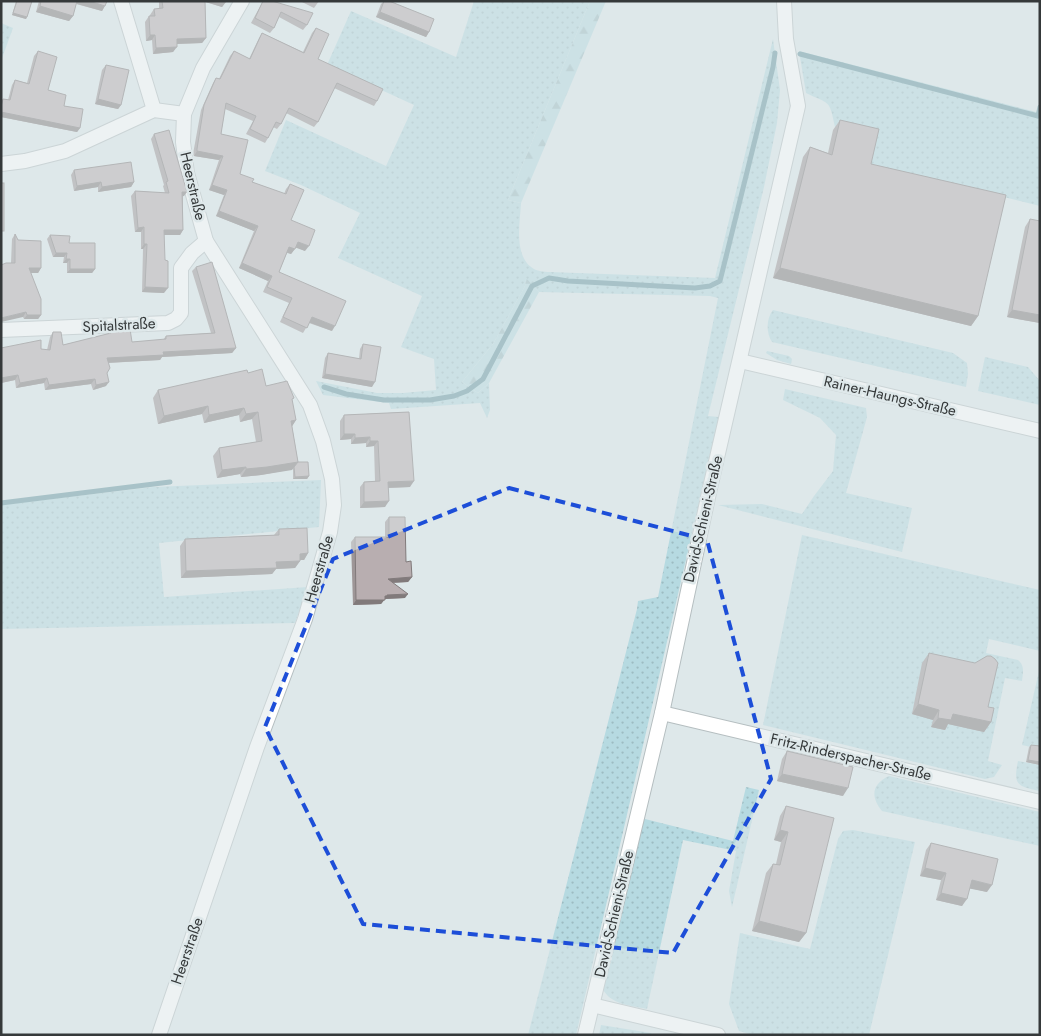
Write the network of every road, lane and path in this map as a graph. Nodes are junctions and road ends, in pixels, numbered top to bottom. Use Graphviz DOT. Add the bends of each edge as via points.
graph roads {
  1 [pos="122,1"];
  2 [pos="242,1"];
  3 [pos="784,1"];
  4 [pos="154,110"];
  5 [pos="184,114"];
  6 [pos="1,164"];
  7 [pos="206,241"];
  8 [pos="1,330"];
  9 [pos="740,361"];
  10 [pos="1040,430"];
  11 [pos="662,713"];
  12 [pos="1040,802"];
  13 [pos="592,1005"];
  14 [pos="159,1035"];
  15 [pos="585,1035"];
  16 [pos="718,1035"];
  1 -- 4 [label="street"];
  2 -- 5 [label="street, Heerstraße" via="203,68"];
  3 -- 9 [label="street, David-Schieni-Straße" via="786,39 798,106"];
  4 -- 5 [label="street"];
  4 -- 6 [label="street" via="64,151 25,162"];
  5 -- 7 [label="street, Heerstraße" via="182,142 187,174"];
  7 -- 8 [label="street, Spitalstraße" via="180,268 180,313 176,319"];
  7 -- 14 [label="street, Heerstraße" via="310,405 323,441 334,505 330,532 305,619 257,747"];
  9 -- 10 [label="street, Rainer-Haungs-Straße"];
  9 -- 11 [label="street, David-Schieni-Straße"];
  11 -- 12 [label="street, Fritz-Rinderspacher-Straße"];
  11 -- 13 [label="street, David-Schieni-Straße"];
  13 -- 15 [label="street, David-Schieni-Straße"];
  13 -- 16 [label="street"];
}
